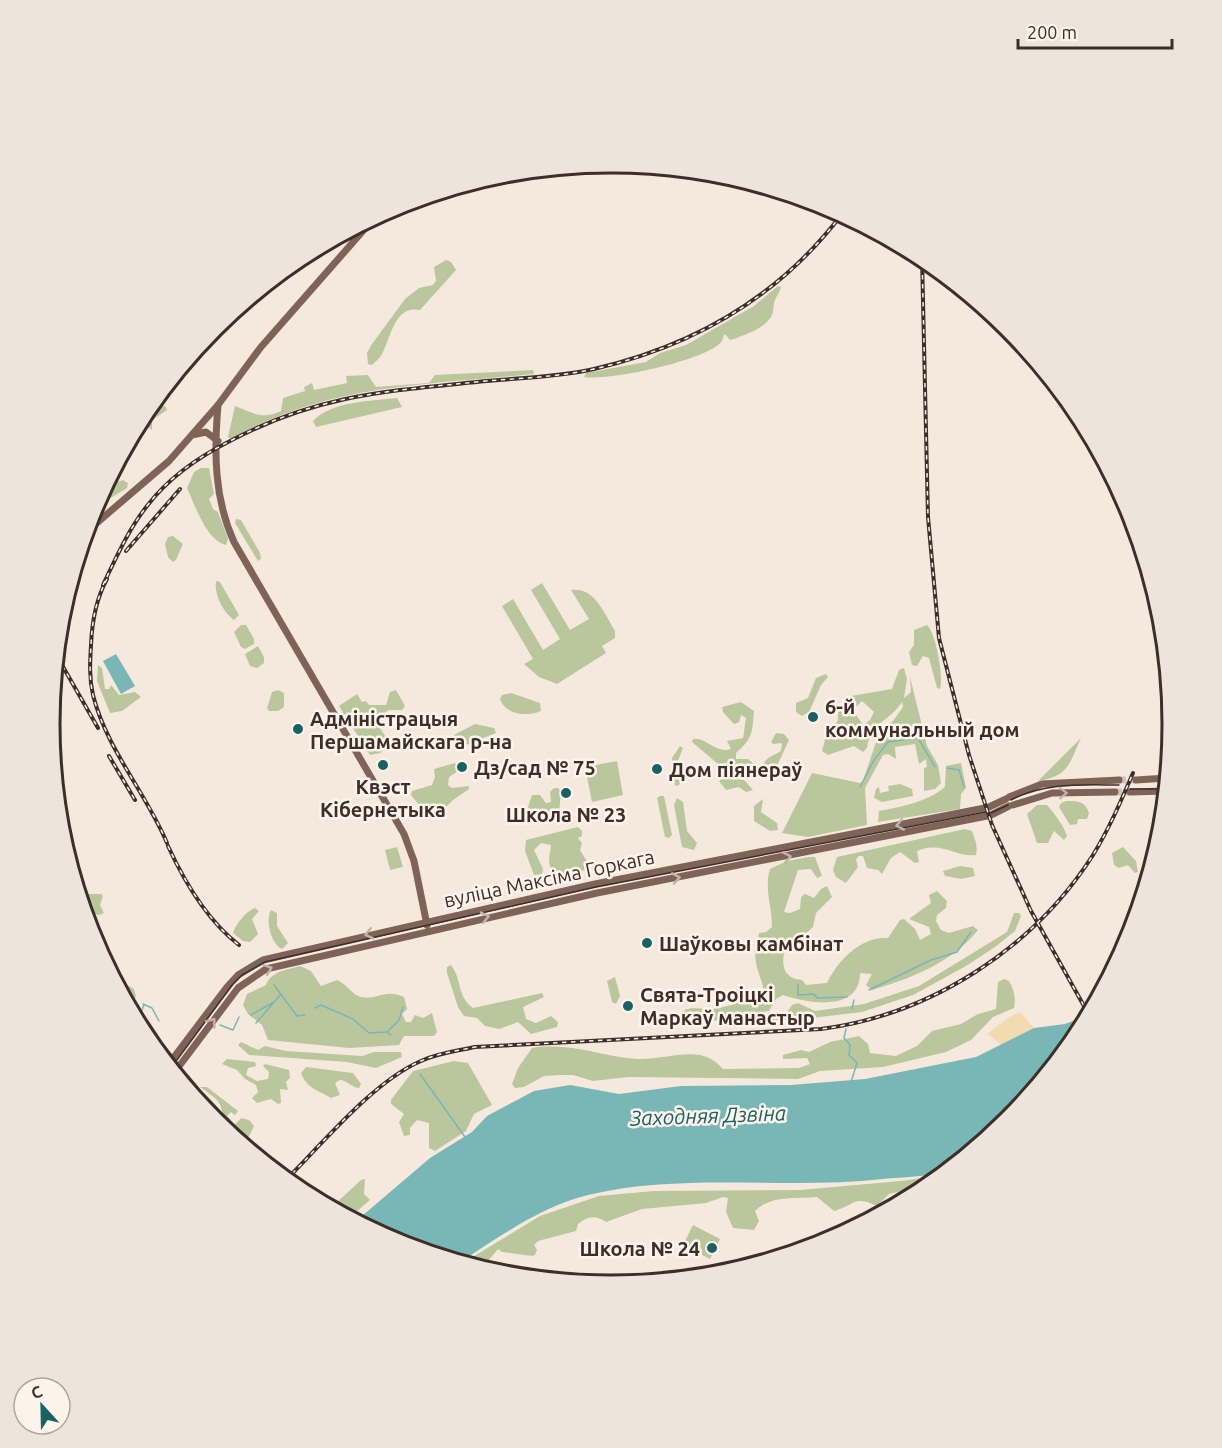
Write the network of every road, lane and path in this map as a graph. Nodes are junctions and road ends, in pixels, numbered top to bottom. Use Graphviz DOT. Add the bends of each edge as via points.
graph roads {
  1 [pos="361,233"];
  2 [pos="218,405"];
  3 [pos="189,436"];
  4 [pos="218,441"];
  5 [pos="99,522"];
  6 [pos="1159,779"];
  7 [pos="1119,780"];
  8 [pos="1136,780"];
  9 [pos="1158,791"];
  10 [pos="1114,792"];
  11 [pos="1130,792"];
  12 [pos="1009,802"];
  13 [pos="988,812"];
  14 [pos="426,921"];
  15 [pos="428,930"];
  16 [pos="173,1058"];
  17 [pos="179,1065"];
  1 -- 2 [label="main road" via="261,347"];
  2 -- 3 [label="main road"];
  2 -- 4 [label="main road"];
  3 -- 4 [label="main road" via="206,432"];
  3 -- 5 [label="main road" via="150,480"];
  4 -- 14 [label="main road" via="217,489 228,531 404,834 414,861"];
  6 -- 8 [label="main road"];
  7 -- 12 [label="main road, вуліца Максіма Горкага" via="1042,784"];
  9 -- 11 [label="main road"];
  12 -- 10 [label="main road, вуліца Максіма Горкага, one-way" via="1052,793"];
  12 -- 13 [label="main road, вуліца Максіма Горкага"];
  13 -- 14 [label="main road, вуліца Максіма Горкага, one-way" via="606,881"];
  15 -- 13 [label="main road, вуліца Максіма Горкага, one-way"];
  14 -- 15 [label="main road"];
  14 -- 16 [label="main road, вуліца Максіма Горкага, one-way" via="263,960 238,975"];
  17 -- 15 [label="main road, вуліца Максіма Горкага, one-way" via="238,988 266,969"];
}
